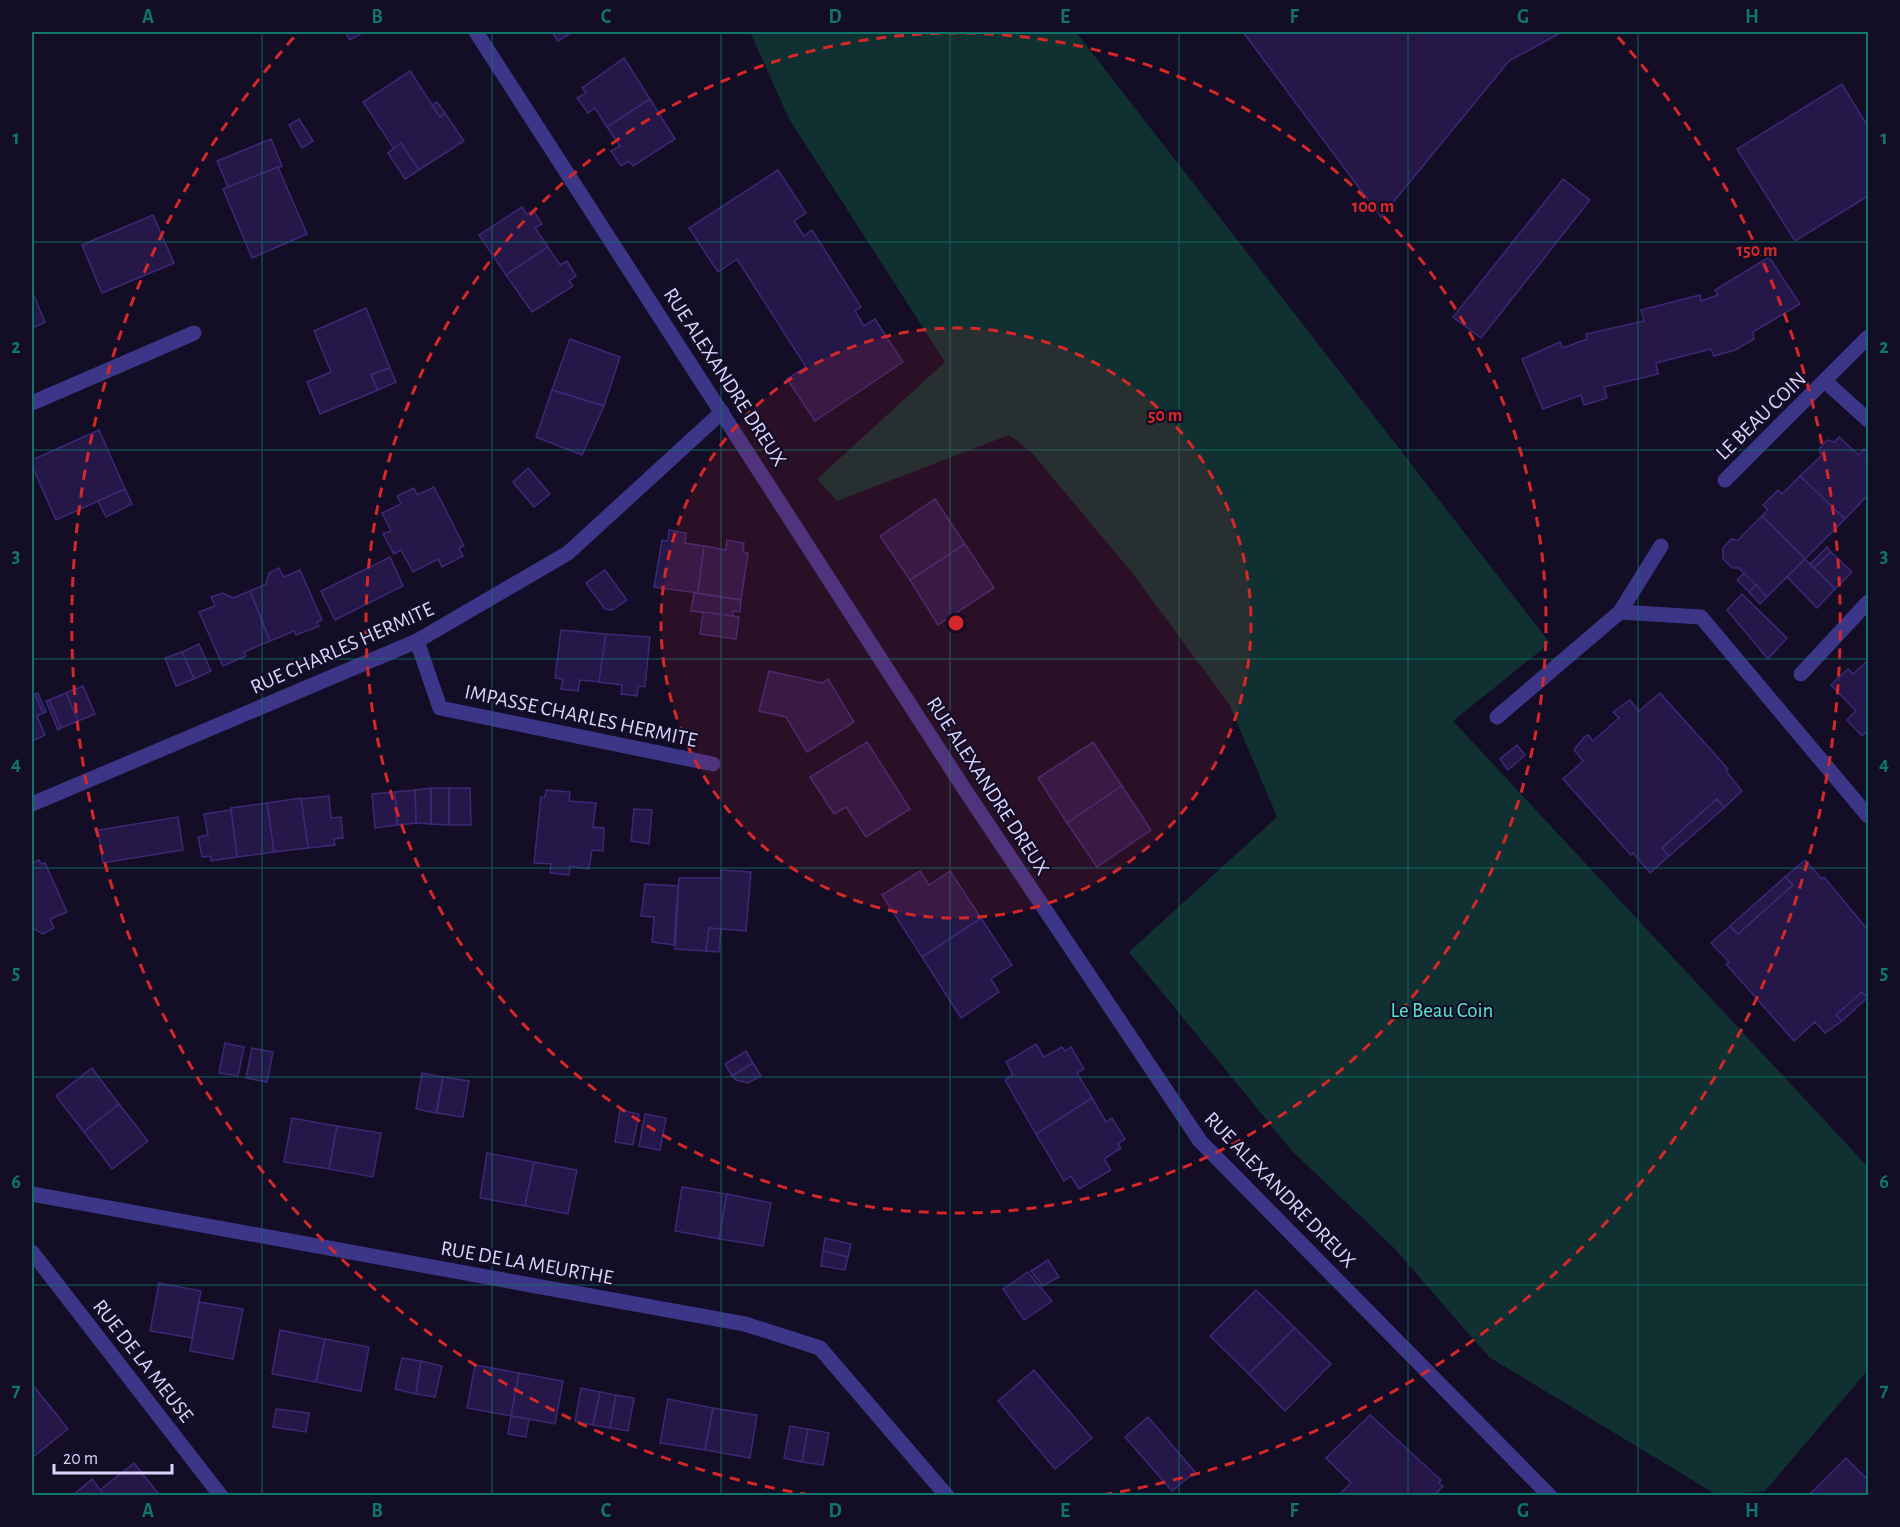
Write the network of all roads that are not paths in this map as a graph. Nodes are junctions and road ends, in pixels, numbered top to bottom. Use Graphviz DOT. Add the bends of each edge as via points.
graph roads {
  1 [pos="476,32"];
  2 [pos="194,333"];
  3 [pos="1869,337"];
  4 [pos="1826,382"];
  5 [pos="32,403"];
  6 [pos="723,412"];
  7 [pos="1869,420"];
  8 [pos="1725,480"];
  9 [pos="1661,546"];
  10 [pos="1869,602"];
  11 [pos="1620,612"];
  12 [pos="417,641"];
  13 [pos="1801,674"];
  14 [pos="1497,717"];
  15 [pos="713,764"];
  16 [pos="32,804"];
  17 [pos="1869,816"];
  18 [pos="32,1194"];
  19 [pos="32,1252"];
  20 [pos="221,1496"];
  21 [pos="947,1496"];
  22 [pos="1550,1496"];
  1 -- 6 [label="street, RUE ALEXANDRE DREUX"];
  2 -- 5 [label="street"];
  3 -- 4 [label="street, LE BEAU COIN"];
  4 -- 7 [label="street, LE BEAU COIN"];
  4 -- 8 [label="street, LE BEAU COIN"];
  6 -- 12 [label="street, RUE CHARLES HERMITE" via="568,553"];
  6 -- 22 [label="street, RUE ALEXANDRE DREUX" via="976,807 1200,1142"];
  9 -- 11 [label="street"];
  10 -- 13 [label="street"];
  11 -- 14 [label="street"];
  11 -- 17 [label="street" via="1701,616"];
  12 -- 15 [label="street, IMPASSE CHARLES HERMITE" via="440,708"];
  12 -- 16 [label="street, RUE CHARLES HERMITE"];
  18 -- 21 [label="street, RUE DE LA MEURTHE" via="745,1324 820,1348"];
  19 -- 20 [label="street, RUE DE LA MEUSE"];
}
